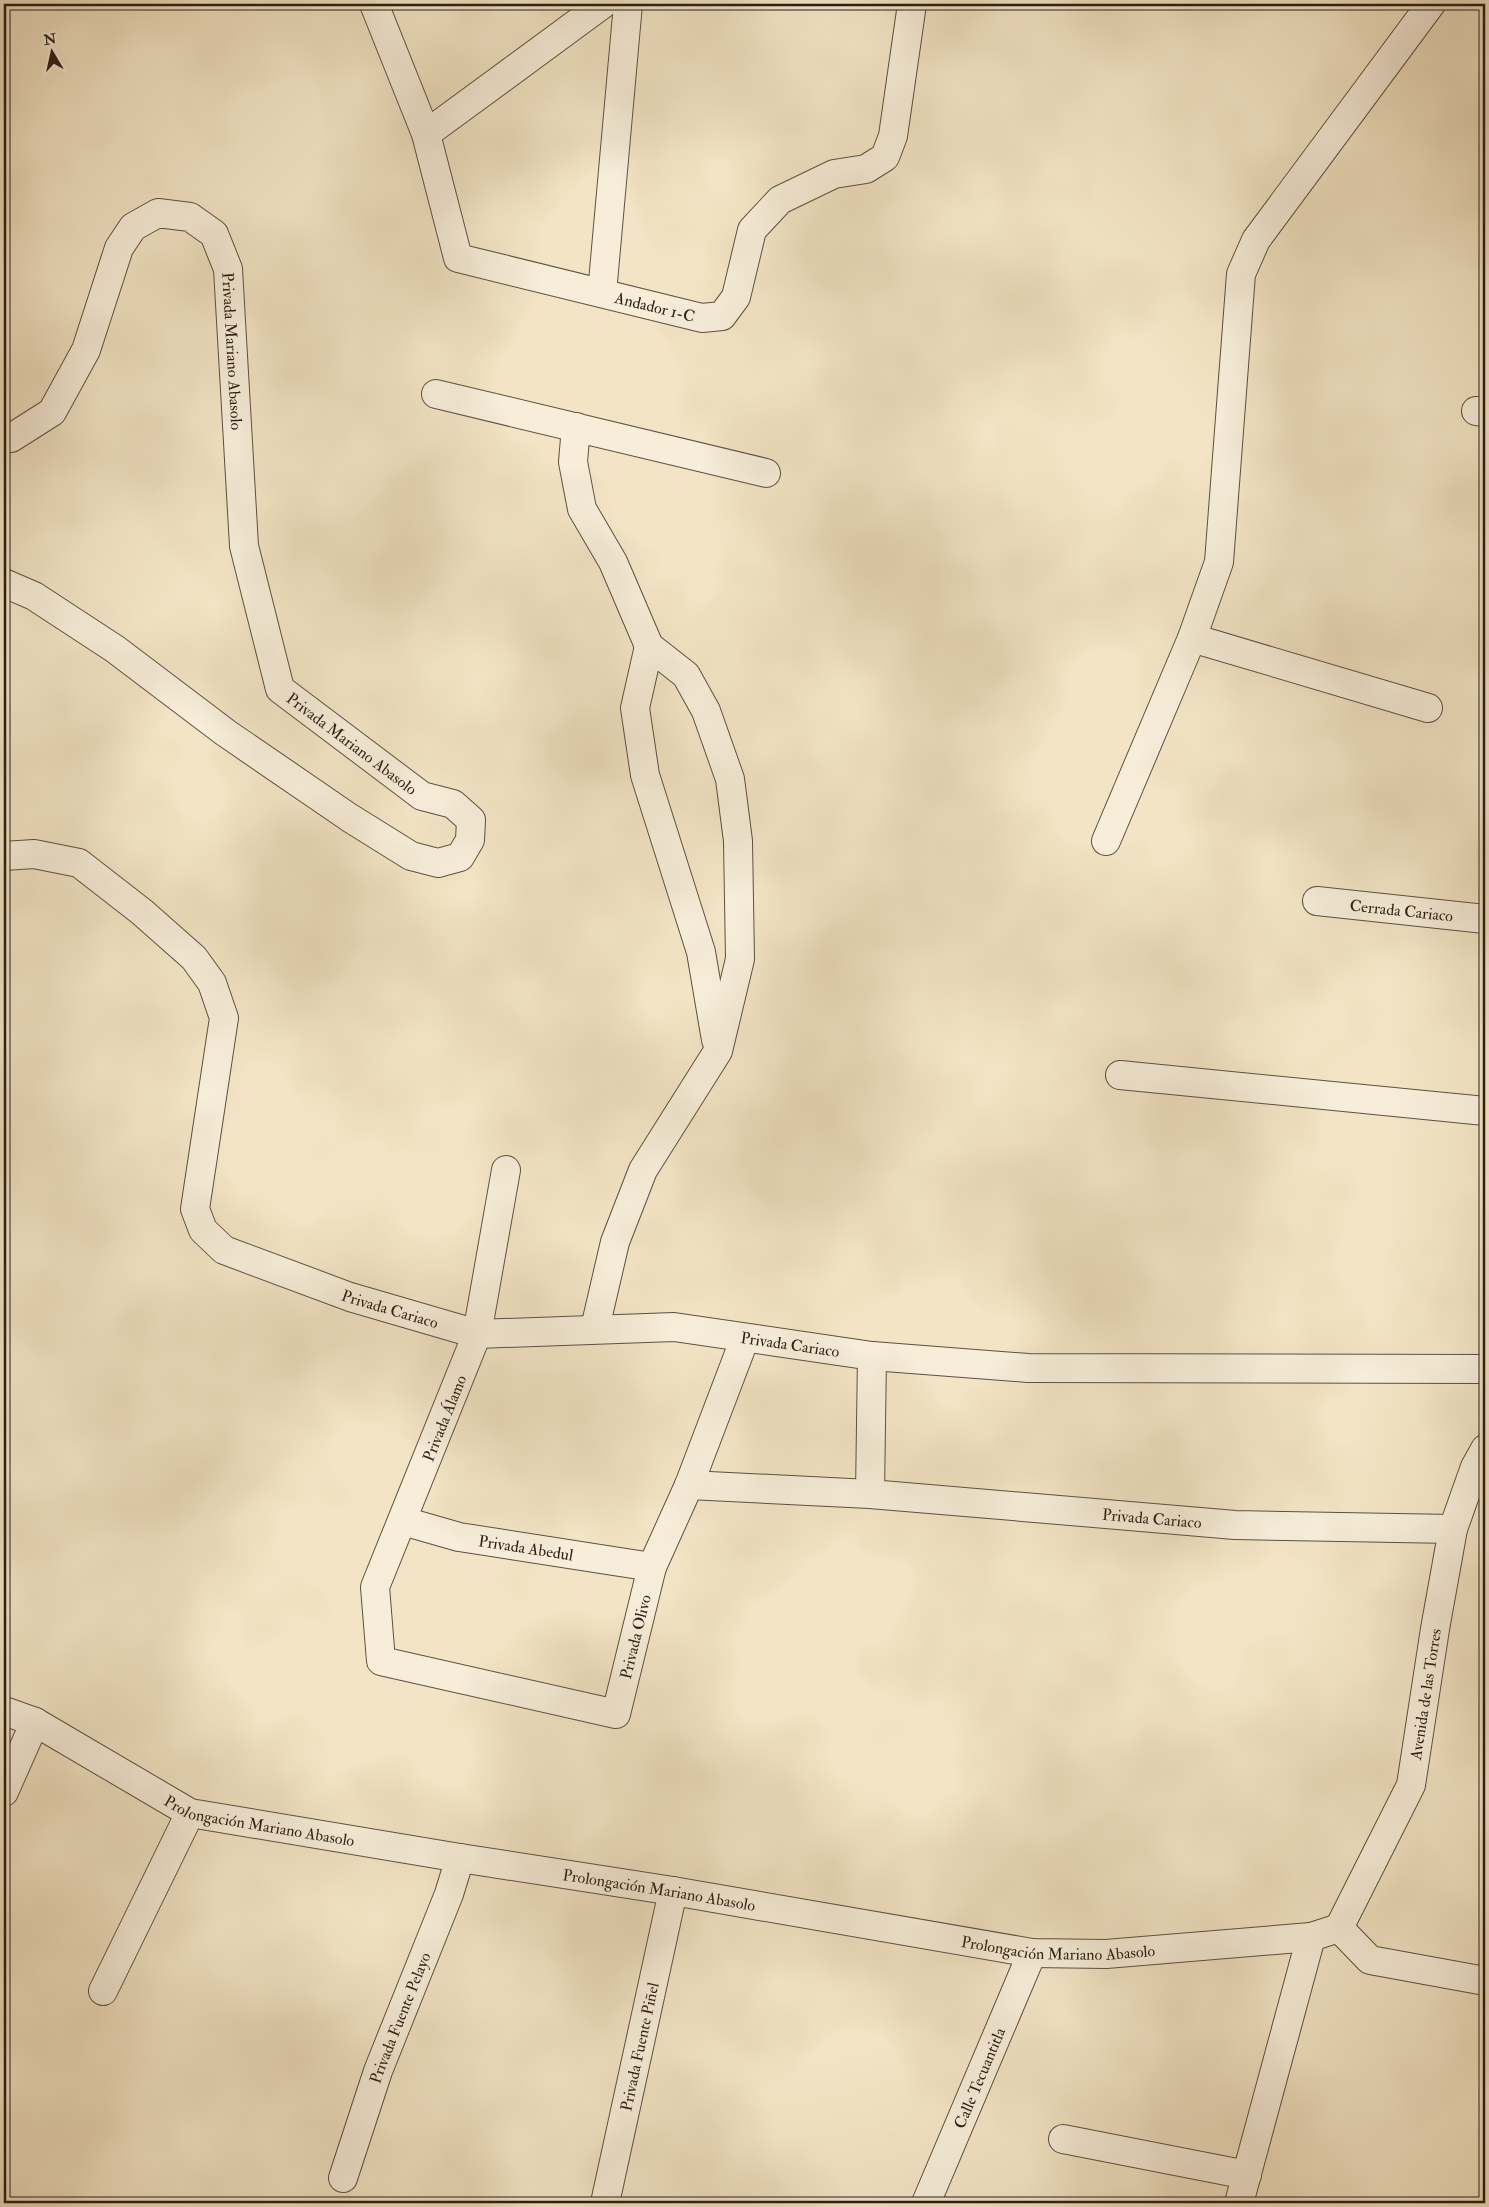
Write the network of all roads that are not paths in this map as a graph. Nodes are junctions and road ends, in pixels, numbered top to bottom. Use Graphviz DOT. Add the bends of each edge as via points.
graph roads {
  1 [pos="374,4"];
  2 [pos="603,4"];
  3 [pos="628,4"];
  4 [pos="912,4"];
  5 [pos="1431,4"];
  6 [pos="426,134"];
  7 [pos="602,293"];
  8 [pos="436,394"];
  9 [pos="576,427"];
  10 [pos="4,439"];
  11 [pos="766,472"];
  12 [pos="4,583"];
  13 [pos="1192,638"];
  14 [pos="649,646"];
  15 [pos="1428,708"];
  16 [pos="1106,841"];
  17 [pos="4,856"];
  18 [pos="1317,901"];
  19 [pos="1485,919"];
  20 [pos="718,1051"];
  21 [pos="1120,1075"];
  22 [pos="1485,1110"];
  23 [pos="506,1170"];
  24 [pos="595,1328"];
  25 [pos="477,1334"];
  26 [pos="745,1338"];
  27 [pos="872,1356"];
  28 [pos="1485,1369"];
  29 [pos="1485,1450"];
  30 [pos="689,1485"];
  31 [pos="870,1494"];
  32 [pos="403,1522"];
  33 [pos="1453,1529"];
  34 [pos="652,1567"];
  35 [pos="381,1661"];
  36 [pos="4,1711"];
  37 [pos="35,1722"];
  38 [pos="4,1792"];
  39 [pos="190,1813"];
  40 [pos="460,1858"];
  41 [pos="673,1891"];
  42 [pos="1338,1928"];
  43 [pos="1311,1937"];
  44 [pos="1032,1953"];
  45 [pos="1485,1981"];
  46 [pos="103,1991"];
  47 [pos="1063,2139"];
  48 [pos="1247,2175"];
  49 [pos="343,2178"];
  50 [pos="605,2203"];
  51 [pos="926,2203"];
  52 [pos="1240,2203"];
  1 -- 6 [label="street, Andador 1-C"];
  2 -- 6 [label="street"];
  3 -- 7 [label="street"];
  4 -- 7 [label="street, Andador 1-C" via="893,136 885,156 866,169 834,174 780,200 752,230 736,297 722,316 702,318"];
  5 -- 13 [label="street" via="1256,240 1241,274 1219,562"];
  6 -- 7 [label="street, Andador 1-C" via="458,258"];
  8 -- 9 [label="street"];
  9 -- 11 [label="street"];
  9 -- 14 [label="street" via="573,462 582,509 613,562"];
  10 -- 12 [label="street, Privada Mariano Abasolo" via="11,438 52,412 86,350 119,248 134,227 158,213 190,217 214,234 228,269 244,546 280,689 422,796 453,804 471,820 470,840 460,857 438,862 411,856 226,733 115,649 34,596"];
  13 -- 15 [label="street"];
  13 -- 16 [label="street"];
  14 -- 20 [label="street" via="635,708 645,775 701,952"];
  14 -- 20 [label="street" via="686,675 706,711 730,778 738,841 740,959"];
  17 -- 25 [label="street, Privada Cariaco" via="34,854 79,863 194,958 212,984 224,1018 195,1209 203,1230 224,1250 350,1297"];
  18 -- 19 [label="street, Cerrada Cariaco"];
  20 -- 24 [label="street" via="643,1170 615,1242"];
  21 -- 22 [label="street"];
  23 -- 25 [label="street, Privada Álamo"];
  24 -- 25 [label="street, Privada Cariaco"];
  24 -- 26 [label="street, Privada Cariaco" via="674,1327"];
  25 -- 32 [label="street, Privada Álamo"];
  26 -- 27 [label="street, Privada Cariaco"];
  26 -- 30 [label="street, Privada Olivo"];
  27 -- 28 [label="street, Privada Cariaco" via="1028,1368"];
  27 -- 31 [label="street"];
  29 -- 33 [label="street, Avenida de las Torres" via="1475,1467"];
  30 -- 31 [label="street, Privada Cariaco"];
  30 -- 34 [label="street, Privada Olivo"];
  31 -- 33 [label="street, Privada Cariaco" via="1235,1525"];
  32 -- 34 [label="street, Privada Abedul" via="460,1537"];
  32 -- 35 [label="street, Privada Álamo" via="375,1587"];
  33 -- 42 [label="street, Avenida de las Torres" via="1411,1785"];
  34 -- 35 [label="street, Privada Olivo" via="616,1714"];
  36 -- 37 [label="street, Prolongación Mariano Abasolo"];
  37 -- 38 [label="street"];
  37 -- 39 [label="street, Prolongación Mariano Abasolo"];
  39 -- 40 [label="street, Prolongación Mariano Abasolo"];
  39 -- 46 [label="street"];
  40 -- 41 [label="street, Prolongación Mariano Abasolo"];
  40 -- 49 [label="street, Privada Fuente Pelayo" via="449,1894 378,2071"];
  41 -- 44 [label="street, Prolongación Mariano Abasolo"];
  41 -- 50 [label="street, Privada Fuente Piñel"];
  42 -- 43 [label="street, Prolongación Mariano Abasolo"];
  42 -- 45 [label="street" via="1370,1960"];
  43 -- 44 [label="street, Prolongación Mariano Abasolo" via="1106,1954"];
  43 -- 48 [label="street"];
  44 -- 51 [label="street, Calle Tecuantitla"];
  47 -- 48 [label="street"];
  48 -- 52 [label="street"];
}
